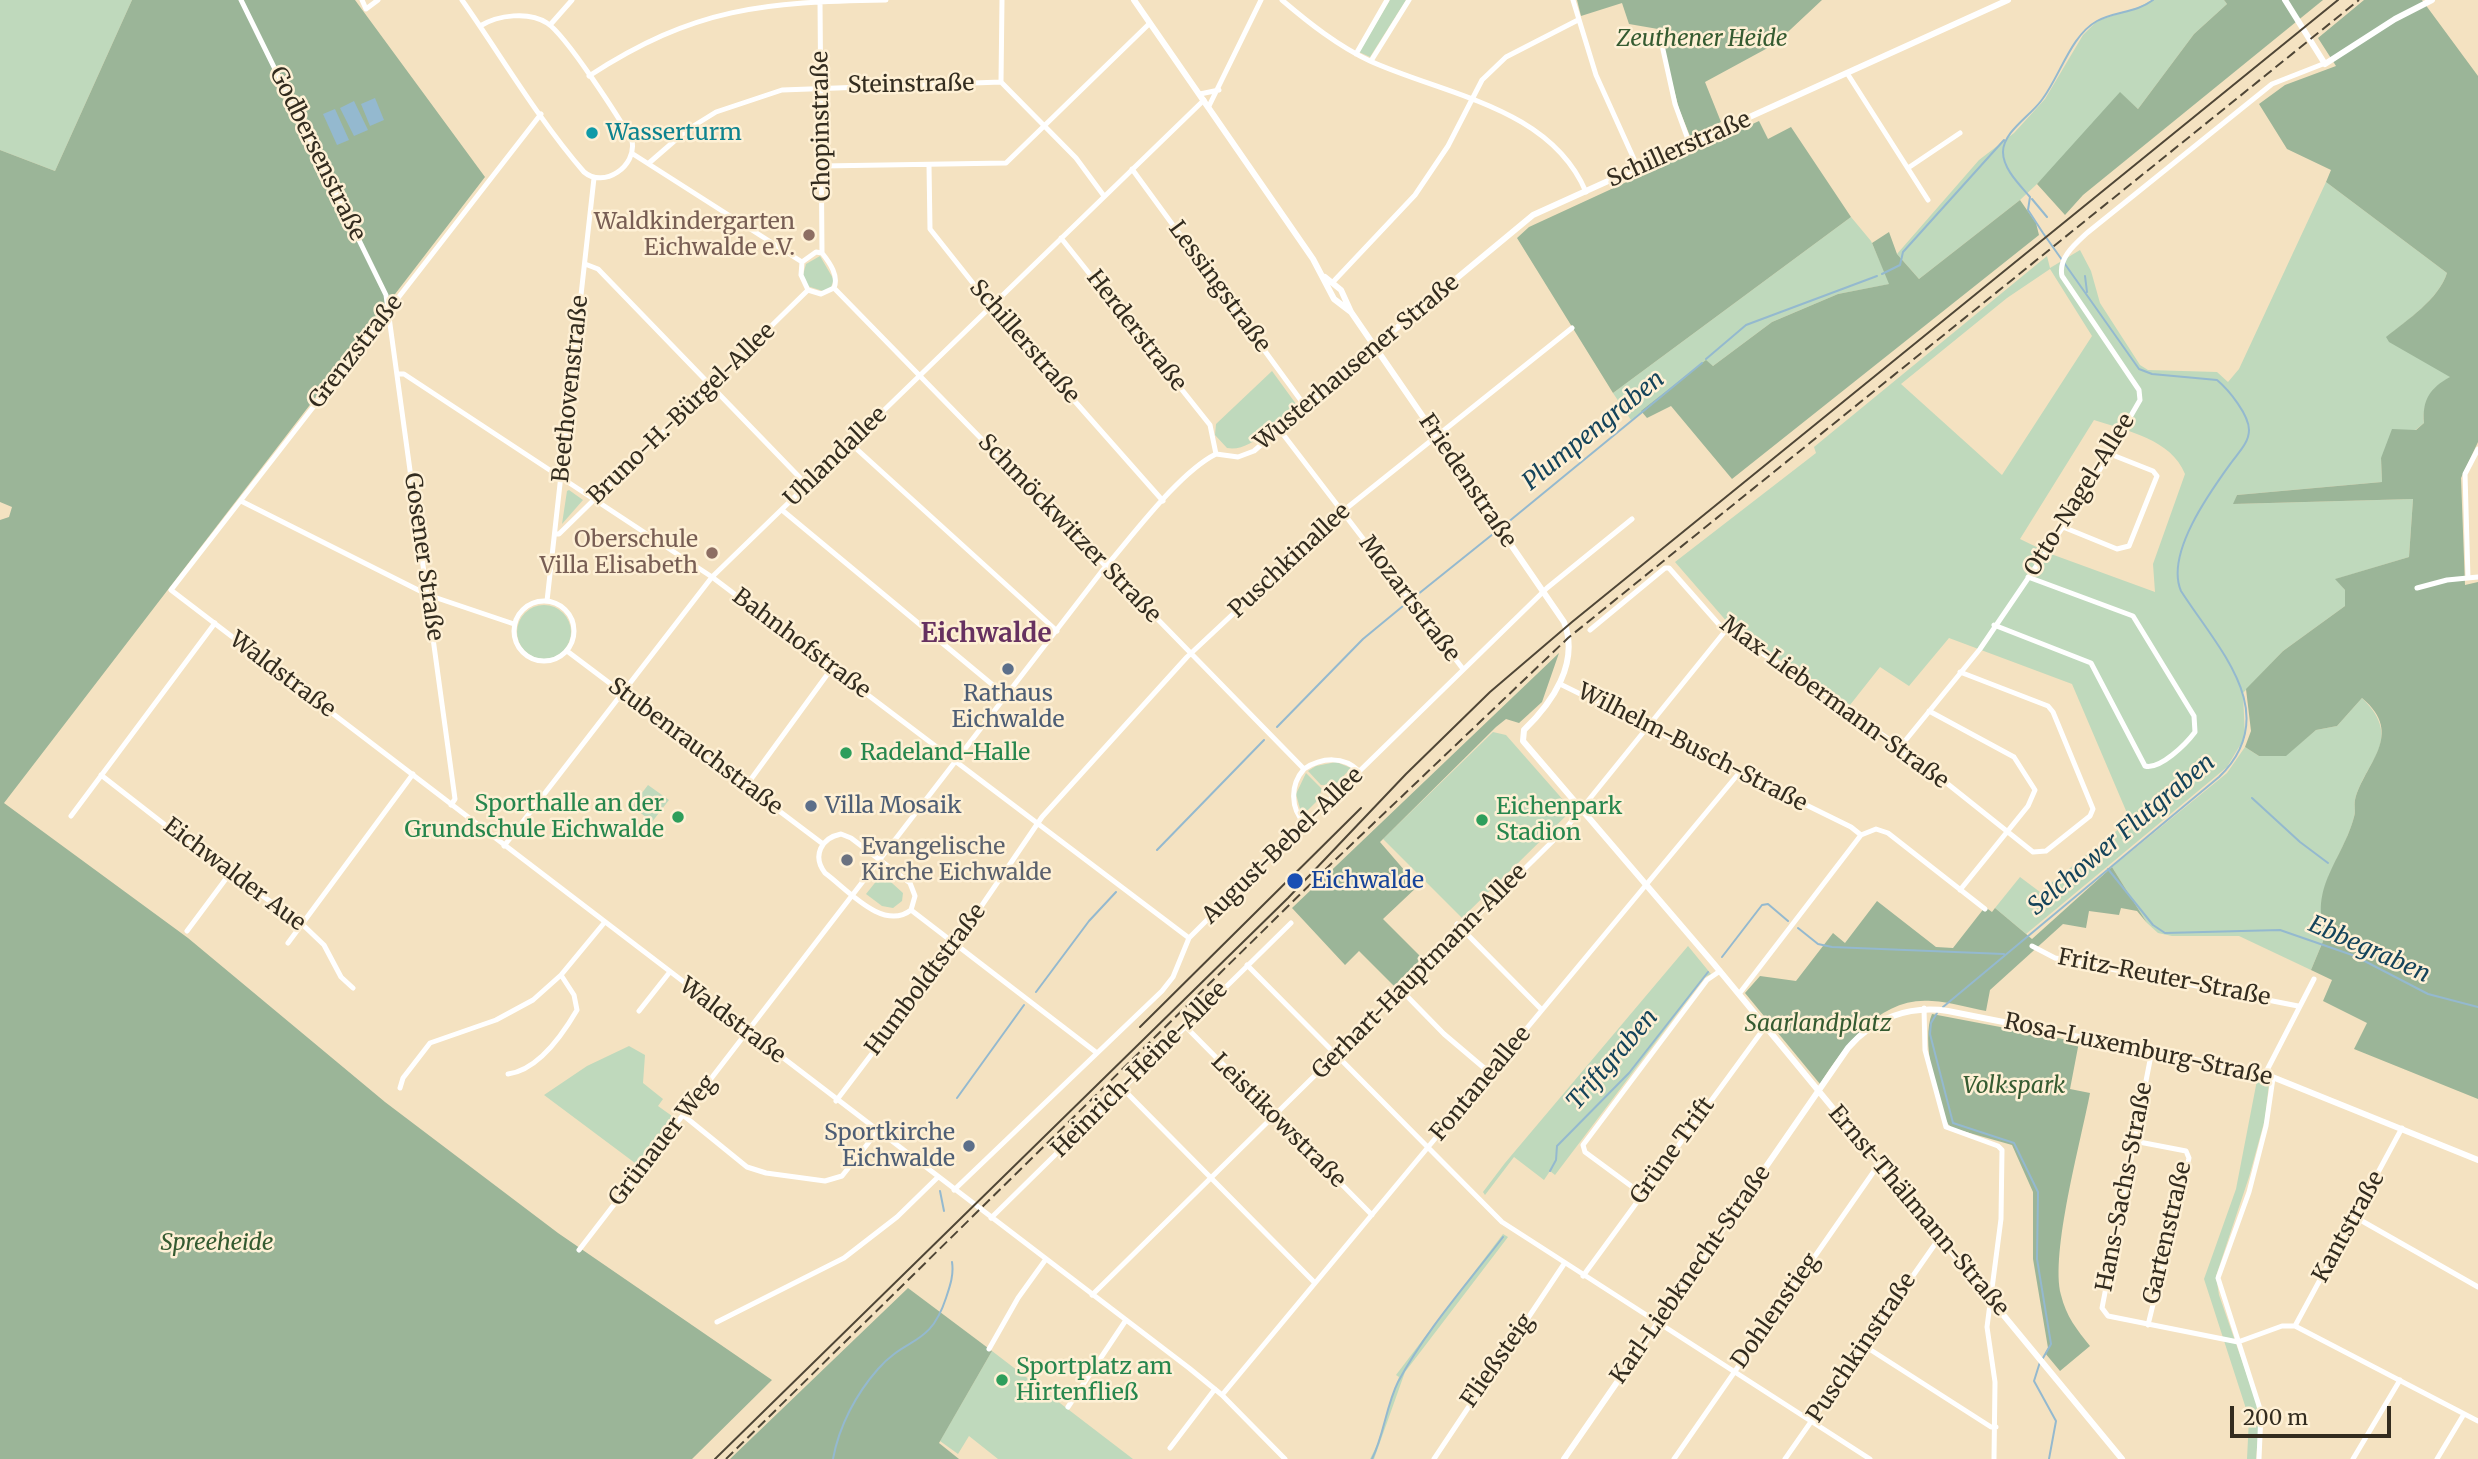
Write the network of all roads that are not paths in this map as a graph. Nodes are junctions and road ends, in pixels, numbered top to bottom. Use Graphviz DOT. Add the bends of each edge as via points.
graph roads {
  1 [pos="241,0"];
  2 [pos="362,0"];
  3 [pos="378,0"];
  4 [pos="462,0"];
  5 [pos="572,0"];
  6 [pos="820,0"];
  7 [pos="886,0"];
  8 [pos="1002,0"];
  9 [pos="1134,0"];
  10 [pos="1261,0"];
  11 [pos="1282,0"];
  12 [pos="1387,0"];
  13 [pos="1409,0"];
  14 [pos="1573,0"];
  15 [pos="2008,0"];
  16 [pos="2285,0"];
  17 [pos="2432,0"];
  18 [pos="1578,20"];
  19 [pos="1150,23"];
  20 [pos="550,25"];
  21 [pos="480,26"];
  22 [pos="1660,36"];
  23 [pos="1356,54"];
  24 [pos="1371,61"];
  25 [pos="2323,64"];
  26 [pos="1847,73"];
  27 [pos="589,76"];
  28 [pos="1001,82"];
  29 [pos="821,86"];
  30 [pos="1219,90"];
  31 [pos="1204,100"];
  32 [pos="1469,100"];
  33 [pos="541,114"];
  34 [pos="1044,125"];
  35 [pos="1960,133"];
  36 [pos="1690,145"];
  37 [pos="633,154"];
  38 [pos="649,163"];
  39 [pos="929,165"];
  40 [pos="822,166"];
  41 [pos="1638,168"];
  42 [pos="1908,168"];
  43 [pos="1132,169"];
  44 [pos="594,178"];
  45 [pos="1586,192"];
  46 [pos="1104,196"];
  47 [pos="1928,200"];
  48 [pos="1513,231"];
  49 [pos="1061,238"];
  50 [pos="822,253"];
  51 [pos="802,262"];
  52 [pos="585,264"];
  53 [pos="1325,277"];
  54 [pos="1333,282"];
  55 [pos="834,288"];
  56 [pos="808,290"];
  57 [pos="991,306"];
  58 [pos="389,309"];
  59 [pos="1351,312"];
  60 [pos="1572,328"];
  61 [pos="1375,346"];
  62 [pos="398,374"];
  63 [pos="920,375"];
  64 [pos="709,387"];
  65 [pos="1305,406"];
  66 [pos="1279,429"];
  67 [pos="1436,436"];
  68 [pos="850,443"];
  69 [pos="2478,449"];
  70 [pos="1216,454"];
  71 [pos="2110,454"];
  72 [pos="561,477"];
  73 [pos="807,485"];
  74 [pos="595,500"];
  75 [pos="241,501"];
  76 [pos="1163,501"];
  77 [pos="782,510"];
  78 [pos="1343,511"];
  79 [pos="1632,519"];
  80 [pos="2063,527"];
  81 [pos="555,534"];
  82 [pos="1106,566"];
  83 [pos="712,577"];
  84 [pos="2478,577"];
  85 [pos="2028,578"];
  86 [pos="2468,578"];
  87 [pos="2417,588"];
  88 [pos="171,590"];
  89 [pos="1544,592"];
  90 [pos="428,595"];
  91 [pos="547,601"];
  92 [pos="215,623"];
  93 [pos="514,624"];
  94 [pos="1994,625"];
  95 [pos="1590,630"];
  96 [pos="1726,630"];
  97 [pos="1057,631"];
  98 [pos="567,651"];
  99 [pos="1191,653"];
  100 [pos="832,668"];
  101 [pos="1463,669"];
  102 [pos="1960,672"];
  103 [pos="1560,684"];
  104 [pos="623,693"];
  105 [pos="1006,696"];
  106 [pos="1929,710"];
  107 [pos="1648,726"];
  108 [pos="1898,746"];
  109 [pos="954,761"];
  110 [pos="1304,769"];
  111 [pos="1359,771"];
  112 [pos="1739,772"];
  113 [pos="413,774"];
  114 [pos="101,775"];
  115 [pos="746,786"];
  116 [pos="451,805"];
  117 [pos="1581,809"];
  118 [pos="71,816"];
  119 [pos="1037,824"];
  120 [pos="1305,824"];
  121 [pos="2007,831"];
  122 [pos="1861,835"];
  123 [pos="823,844"];
  124 [pos="504,846"];
  125 [pos="880,859"];
  126 [pos="231,872"];
  127 [pos="1647,885"];
  128 [pos="1960,890"];
  129 [pos="853,894"];
  130 [pos="1985,909"];
  131 [pos="911,910"];
  132 [pos="604,923"];
  133 [pos="1290,923"];
  134 [pos="302,924"];
  135 [pos="1457,924"];
  136 [pos="1462,930"];
  137 [pos="187,931"];
  138 [pos="1189,938"];
  139 [pos="288,943"];
  140 [pos="955,944"];
  141 [pos="2032,946"];
  142 [pos="1247,965"];
  143 [pos="1720,971"];
  144 [pos="668,973"];
  145 [pos="561,975"];
  146 [pos="2314,979"];
  147 [pos="353,988"];
  148 [pos="1401,990"];
  149 [pos="1739,994"];
  150 [pos="2298,1006"];
  151 [pos="1924,1008"];
  152 [pos="1542,1010"];
  153 [pos="639,1011"];
  154 [pos="1185,1026"];
  155 [pos="1765,1027"];
  156 [pos="747,1032"];
  157 [pos="2152,1050"];
  158 [pos="1097,1053"];
  159 [pos="1336,1055"];
  160 [pos="1490,1073"];
  161 [pos="508,1074"];
  162 [pos="2265,1074"];
  163 [pos="2273,1078"];
  164 [pos="400,1088"];
  165 [pos="1122,1088"];
  166 [pos="1818,1090"];
  167 [pos="836,1101"];
  168 [pos="684,1115"];
  169 [pos="1273,1116"];
  170 [pos="2402,1128"];
  171 [pos="877,1132"];
  172 [pos="2134,1141"];
  173 [pos="1427,1148"];
  174 [pos="2478,1160"];
  175 [pos="1879,1164"];
  176 [pos="937,1177"];
  177 [pos="1210,1178"];
  178 [pos="954,1190"];
  179 [pos="1642,1194"];
  180 [pos="1373,1215"];
  181 [pos="2355,1217"];
  182 [pos="991,1218"];
  183 [pos="1940,1237"];
  184 [pos="579,1250"];
  185 [pos="1046,1259"];
  186 [pos="1564,1264"];
  187 [pos="1583,1276"];
  188 [pos="1315,1283"];
  189 [pos="2478,1287"];
  190 [pos="1093,1295"];
  191 [pos="1989,1297"];
  192 [pos="1126,1321"];
  193 [pos="717,1322"];
  194 [pos="1657,1323"];
  195 [pos="2148,1325"];
  196 [pos="2295,1326"];
  197 [pos="2238,1342"];
  198 [pos="1863,1345"];
  199 [pos="989,1349"];
  200 [pos="1734,1371"];
  201 [pos="2400,1380"];
  202 [pos="1216,1389"];
  203 [pos="1222,1395"];
  204 [pos="1068,1407"];
  205 [pos="2464,1414"];
  206 [pos="2478,1421"];
  207 [pos="1811,1422"];
  208 [pos="1996,1427"];
  209 [pos="1170,1448"];
  210 [pos="1285,1459"];
  211 [pos="1434,1459"];
  212 [pos="1564,1459"];
  213 [pos="1674,1459"];
  214 [pos="1785,1459"];
  215 [pos="1870,1459"];
  216 [pos="1994,1459"];
  217 [pos="2122,1459"];
  218 [pos="2259,1459"];
  219 [pos="2353,1459"];
  220 [pos="2437,1459"];
  1 -- 58 [label="street, Godbersenstraße" via="379,280"];
  2 -- 3 [label="street" via="366,9"];
  4 -- 21 [label="street"];
  5 -- 20 [label="street"];
  6 -- 7 [label="street"];
  6 -- 27 [label="street" via="766,5 704,19 651,40"];
  6 -- 29 [label="street, Chopinstraße"];
  8 -- 28 [label="street"];
  9 -- 19 [label="street, Friedenstraße"];
  10 -- 30 [label="street, Uhlandallee"];
  11 -- 23 [label="street"];
  12 -- 23 [label="street"];
  13 -- 24 [label="street"];
  14 -- 18 [label="street"];
  15 -- 26 [label="street, Schillerstraße"];
  16 -- 25 [label="street"];
  17 -- 25 [label="street"];
  18 -- 32 [label="street" via="1505,58"];
  18 -- 41 [label="street" via="1602,89"];
  19 -- 31 [label="street, Friedenstraße"];
  19 -- 34 [label="street"];
  20 -- 21 [label="street" via="522,15"];
  20 -- 27 [label="street"];
  21 -- 33 [label="street"];
  22 -- 36 [label="street" via="1675,104"];
  23 -- 24 [label="street"];
  24 -- 32 [label="street"];
  25 -- 71 [label="street, Otto-Nagel-Allee" via="2272,84 2087,233 2063,262 2062,276 2141,394"];
  26 -- 36 [label="street, Schillerstraße"];
  26 -- 42 [label="street"];
  27 -- 37 [label="street" via="632,141"];
  28 -- 29 [label="street, Steinstraße"];
  28 -- 34 [label="street"];
  29 -- 38 [label="street, Steinstraße" via="778,91 716,112"];
  29 -- 40 [label="street, Chopinstraße"];
  30 -- 31 [label="street"];
  30 -- 31 [label="street, Uhlandallee"];
  31 -- 43 [label="street, Uhlandallee"];
  31 -- 53 [label="street, Friedenstraße"];
  32 -- 45 [label="street" via="1536,130 1567,159"];
  32 -- 54 [label="street" via="1448,146 1415,195"];
  33 -- 44 [label="street" via="581,169"];
  33 -- 58 [label="street, Grenzstraße"];
  34 -- 39 [label="street" via="1004,164"];
  34 -- 46 [label="street"];
  35 -- 42 [label="street"];
  36 -- 41 [label="street, Schillerstraße"];
  37 -- 38 [label="street"];
  37 -- 44 [label="street" via="621,170"];
  38 -- 51 [label="street"];
  39 -- 40 [label="street"];
  39 -- 57 [label="street, Schillerstraße" via="930,229"];
  40 -- 50 [label="street, Chopinstraße"];
  41 -- 45 [label="street, Schillerstraße"];
  42 -- 47 [label="street"];
  43 -- 46 [label="street, Uhlandallee"];
  43 -- 65 [label="street, Lessingstraße"];
  44 -- 52 [label="street, Beethovenstraße"];
  45 -- 48 [label="street, Schillerstraße" via="1533,215"];
  46 -- 49 [label="street, Uhlandallee"];
  48 -- 61 [label="street, Wusterhausener Straße"];
  49 -- 57 [label="street, Uhlandallee"];
  49 -- 70 [label="street, Herderstraße" via="1210,425"];
  50 -- 51 [label="street"];
  50 -- 55 [label="street" via="836,277"];
  51 -- 56 [label="street" via="801,275"];
  52 -- 64 [label="street" via="597,269"];
  52 -- 72 [label="street, Beethovenstraße"];
  53 -- 54 [label="street, Friedenstraße"];
  53 -- 59 [label="street, Friedenstraße" via="1334,299"];
  54 -- 59 [label="street, Friedenstraße" via="1345,295"];
  55 -- 56 [label="street" via="821,294"];
  55 -- 63 [label="street, Schmöckwitzer Straße"];
  56 -- 64 [label="street, Bruno-H.-Bürgel-Allee"];
  57 -- 63 [label="street, Uhlandallee"];
  57 -- 76 [label="street, Schillerstraße"];
  58 -- 62 [label="street, Gosener Straße"];
  58 -- 75 [label="street, Grenzstraße"];
  59 -- 61 [label="street, Friedenstraße"];
  60 -- 67 [label="street, Puschkinallee"];
  61 -- 65 [label="street, Wusterhausener Straße"];
  61 -- 67 [label="street, Friedenstraße"];
  62 -- 72 [label="street, Bahnhofstraße"];
  62 -- 90 [label="street, Gosener Straße"];
  63 -- 68 [label="street, Uhlandallee"];
  63 -- 82 [label="street, Schmöckwitzer Straße"];
  64 -- 73 [label="street"];
  64 -- 74 [label="street, Bruno-H.-Bürgel-Allee"];
  65 -- 66 [label="street, Wusterhausener Straße"];
  66 -- 70 [label="street, Wusterhausener Straße" via="1243,456"];
  66 -- 78 [label="street, Mozartstraße"];
  67 -- 78 [label="street, Puschkinallee"];
  67 -- 89 [label="street, Friedenstraße"];
  68 -- 73 [label="street, Uhlandallee"];
  68 -- 97 [label="street"];
  69 -- 86 [label="street" via="2465,474"];
  70 -- 76 [label="street, Grünauer Weg"];
  71 -- 80 [label="street, Otto-Nagel-Allee"];
  71 -- 80 [label="street" via="2153,471 2157,477 2129,547 2117,549"];
  72 -- 74 [label="street, Bahnhofstraße"];
  72 -- 81 [label="street, Beethovenstraße"];
  73 -- 77 [label="street, Uhlandallee"];
  74 -- 81 [label="street, Bruno-H.-Bürgel-Allee"];
  74 -- 83 [label="street, Bahnhofstraße"];
  75 -- 88 [label="street, Grenzstraße"];
  75 -- 90 [label="street"];
  76 -- 82 [label="street, Grünauer Weg"];
  77 -- 83 [label="street, Uhlandallee"];
  77 -- 105 [label="street"];
  78 -- 99 [label="street, Puschkinallee"];
  78 -- 101 [label="street, Mozartstraße"];
  79 -- 89 [label="street, August-Bebel-Allee"];
  80 -- 85 [label="street, Otto-Nagel-Allee"];
  81 -- 91 [label="street, Beethovenstraße"];
  82 -- 97 [label="street, Grünauer Weg"];
  82 -- 99 [label="street, Schmöckwitzer Straße"];
  83 -- 100 [label="street, Bahnhofstraße"];
  83 -- 104 [label="street, Uhlandallee"];
  84 -- 86 [label="street"];
  85 -- 94 [label="street, Otto-Nagel-Allee"];
  85 -- 94 [label="street" via="2136,619 2194,716 2195,732 2158,764 2144,766 2091,663"];
  86 -- 87 [label="street"];
  88 -- 92 [label="street, Waldstraße"];
  89 -- 101 [label="street, August-Bebel-Allee"];
  89 -- 103 [label="street, Friedenstraße" via="1566,626 1567,654"];
  90 -- 93 [label="street"];
  90 -- 116 [label="street, Gosener Straße" via="455,799"];
  91 -- 93 [label="street" via="528,605"];
  91 -- 98 [label="street" via="561,606 572,621 573,639"];
  92 -- 113 [label="street, Waldstraße"];
  92 -- 114 [label="street"];
  93 -- 98 [label="street" via="517,646 532,660 550,661"];
  94 -- 102 [label="street, Otto-Nagel-Allee"];
  95 -- 96 [label="street, Max-Liebermann-Straße" via="1668,568"];
  96 -- 107 [label="street, Gerhart-Hauptmann-Allee"];
  96 -- 108 [label="street, Max-Liebermann-Straße"];
  97 -- 105 [label="street, Grünauer Weg"];
  98 -- 104 [label="street, Stubenrauchstraße"];
  99 -- 110 [label="street, Schmöckwitzer Straße"];
  99 -- 119 [label="street, Puschkinallee"];
  100 -- 109 [label="street, Bahnhofstraße"];
  100 -- 115 [label="street"];
  101 -- 111 [label="street, August-Bebel-Allee"];
  102 -- 106 [label="street, Otto-Nagel-Allee"];
  102 -- 121 [label="street, Max-Liebermann-Straße" via="2051,708 2094,804 2090,816 2042,853 2033,852"];
  103 -- 107 [label="street, Wilhelm-Busch-Straße"];
  103 -- 117 [label="street, Ernst-Thälmann-Straße" via="1553,699 1524,730 1523,741"];
  104 -- 115 [label="street, Stubenrauchstraße"];
  104 -- 124 [label="street, Uhlandallee"];
  105 -- 109 [label="street, Grünauer Weg"];
  106 -- 108 [label="street, Otto-Nagel-Allee"];
  106 -- 121 [label="street" via="2017,760 2035,794"];
  107 -- 112 [label="street, Wilhelm-Busch-Straße"];
  107 -- 117 [label="street, Gerhart-Hauptmann-Allee"];
  108 -- 121 [label="street, Max-Liebermann-Straße"];
  109 -- 119 [label="street, Bahnhofstraße"];
  109 -- 125 [label="street, Grünauer Weg"];
  110 -- 111 [label="street" via="1333,759"];
  110 -- 120 [label="street" via="1293,795"];
  111 -- 120 [label="street, August-Bebel-Allee"];
  112 -- 122 [label="street, Wilhelm-Busch-Straße"];
  112 -- 127 [label="street, Fontaneallee"];
  113 -- 116 [label="street, Waldstraße"];
  113 -- 134 [label="street"];
  114 -- 118 [label="street"];
  114 -- 126 [label="street, Eichwalder Aue"];
  115 -- 123 [label="street, Stubenrauchstraße"];
  116 -- 124 [label="street, Waldstraße"];
  117 -- 127 [label="street, Ernst-Thälmann-Straße"];
  117 -- 136 [label="street, Gerhart-Hauptmann-Allee"];
  119 -- 138 [label="street, Bahnhofstraße"];
  119 -- 140 [label="street, Humboldtstraße"];
  120 -- 138 [label="street, August-Bebel-Allee"];
  121 -- 128 [label="street"];
  122 -- 128 [label="street" via="1883,830"];
  122 -- 149 [label="street"];
  123 -- 125 [label="street" via="845,835"];
  123 -- 129 [label="street" via="818,856 822,868"];
  124 -- 132 [label="street, Waldstraße"];
  125 -- 129 [label="street, Grünauer Weg"];
  125 -- 131 [label="street" via="910,883 915,896"];
  126 -- 134 [label="street, Eichwalder Aue"];
  126 -- 137 [label="street"];
  127 -- 143 [label="street, Ernst-Thälmann-Straße"];
  127 -- 152 [label="street, Fontaneallee"];
  128 -- 130 [label="street"];
  129 -- 131 [label="street" via="880,915 894,917"];
  129 -- 156 [label="street, Grünauer Weg"];
  131 -- 140 [label="street"];
  132 -- 144 [label="street, Waldstraße"];
  132 -- 145 [label="street"];
  133 -- 142 [label="street, Heinrich-Heine-Allee"];
  134 -- 139 [label="street"];
  134 -- 147 [label="street, Eichwalder Aue" via="324,945 341,977"];
  135 -- 136 [label="street"];
  136 -- 148 [label="street, Gerhart-Hauptmann-Allee"];
  136 -- 152 [label="street"];
  138 -- 158 [label="street, August-Bebel-Allee" via="1168,985"];
  140 -- 158 [label="street"];
  140 -- 167 [label="street, Humboldtstraße"];
  141 -- 150 [label="street, Fritz-Reuter-Straße" via="2054,958"];
  142 -- 154 [label="street, Heinrich-Heine-Allee"];
  142 -- 159 [label="street"];
  143 -- 149 [label="street, Ernst-Thälmann-Straße"];
  143 -- 179 [label="street" via="1707,980 1583,1145 1585,1152"];
  144 -- 153 [label="street"];
  144 -- 156 [label="street, Waldstraße"];
  145 -- 161 [label="street" via="575,995 577,1010 541,1056"];
  145 -- 164 [label="street" via="517,1010 430,1043"];
  146 -- 150 [label="street"];
  148 -- 159 [label="street, Gerhart-Hauptmann-Allee"];
  148 -- 160 [label="street"];
  149 -- 155 [label="street, Ernst-Thälmann-Straße"];
  150 -- 162 [label="street"];
  151 -- 157 [label="street, Rosa-Luxemburg-Straße"];
  151 -- 166 [label="street, Rosa-Luxemburg-Straße" via="1892,1016 1868,1029 1849,1046"];
  151 -- 191 [label="street" via="1925,1050 1946,1127 2002,1150 2001,1219"];
  152 -- 160 [label="street, Fontaneallee"];
  154 -- 165 [label="street, Heinrich-Heine-Allee"];
  154 -- 169 [label="street, Leistikowstraße"];
  155 -- 166 [label="street, Ernst-Thälmann-Straße"];
  155 -- 179 [label="street, Grüne Trift"];
  156 -- 167 [label="street, Waldstraße"];
  156 -- 168 [label="street, Grünauer Weg"];
  157 -- 162 [label="street, Rosa-Luxemburg-Straße"];
  157 -- 172 [label="street, Hans-Sachs-Straße"];
  158 -- 178 [label="street, August-Bebel-Allee"];
  159 -- 169 [label="street, Gerhart-Hauptmann-Allee"];
  159 -- 173 [label="street"];
  160 -- 173 [label="street, Fontaneallee"];
  162 -- 163 [label="street, Rosa-Luxemburg-Straße"];
  163 -- 170 [label="street, Rosa-Luxemburg-Straße"];
  163 -- 197 [label="street" via="2249,1192 2218,1276"];
  165 -- 177 [label="street"];
  165 -- 182 [label="street, Heinrich-Heine-Allee"];
  166 -- 175 [label="street, Ernst-Thälmann-Straße"];
  166 -- 194 [label="street, Karl-Liebknecht-Straße"];
  167 -- 171 [label="street, Waldstraße"];
  168 -- 171 [label="street" via="747,1167 825,1181 842,1176"];
  168 -- 184 [label="street, Grünauer Weg"];
  169 -- 177 [label="street, Gerhart-Hauptmann-Allee"];
  169 -- 180 [label="street, Leistikowstraße"];
  170 -- 174 [label="street, Rosa-Luxemburg-Straße"];
  170 -- 181 [label="street, Kantstraße"];
  171 -- 176 [label="street, Waldstraße"];
  172 -- 195 [label="street, Hans-Sachs-Straße" via="2102,1308 2108,1316"];
  172 -- 195 [label="street, Gartenstraße" via="2186,1151 2189,1158"];
  173 -- 180 [label="street, Fontaneallee"];
  173 -- 186 [label="street" via="1508,1226"];
  175 -- 183 [label="street, Ernst-Thälmann-Straße"];
  175 -- 200 [label="street, Dohlenstieg"];
  176 -- 178 [label="street, Waldstraße"];
  176 -- 193 [label="street" via="897,1217 841,1260"];
  177 -- 188 [label="street"];
  177 -- 190 [label="street, Gerhart-Hauptmann-Allee"];
  178 -- 182 [label="street, Waldstraße"];
  179 -- 187 [label="street, Grüne Trift"];
  180 -- 188 [label="street, Fontaneallee"];
  181 -- 189 [label="street"];
  181 -- 196 [label="street, Kantstraße"];
  182 -- 185 [label="street, Waldstraße"];
  183 -- 191 [label="street, Ernst-Thälmann-Straße"];
  183 -- 198 [label="street, Puschkinstraße"];
  185 -- 190 [label="street, Waldstraße"];
  185 -- 199 [label="street"];
  186 -- 187 [label="street"];
  186 -- 211 [label="street, Fließsteig"];
  187 -- 194 [label="street"];
  188 -- 203 [label="street, Fontaneallee"];
  190 -- 192 [label="street, Waldstraße"];
  191 -- 208 [label="street" via="1987,1327"];
  191 -- 217 [label="street, Ernst-Thälmann-Straße"];
  192 -- 202 [label="street, Waldstraße"];
  192 -- 204 [label="street"];
  194 -- 200 [label="street"];
  194 -- 212 [label="street, Karl-Liebknecht-Straße"];
  195 -- 197 [label="street, Hans-Sachs-Straße"];
  196 -- 197 [label="street" via="2282,1326"];
  196 -- 201 [label="street"];
  197 -- 218 [label="street" via="2261,1412"];
  198 -- 207 [label="street, Puschkinstraße"];
  198 -- 208 [label="street"];
  200 -- 207 [label="street"];
  200 -- 213 [label="street, Dohlenstieg"];
  201 -- 205 [label="street"];
  201 -- 219 [label="street"];
  202 -- 203 [label="street, Waldstraße"];
  202 -- 209 [label="street"];
  203 -- 210 [label="street, Waldstraße"];
  205 -- 206 [label="street"];
  205 -- 220 [label="street"];
  207 -- 214 [label="street, Puschkinstraße"];
  207 -- 215 [label="street"];
  208 -- 216 [label="street"];
}
